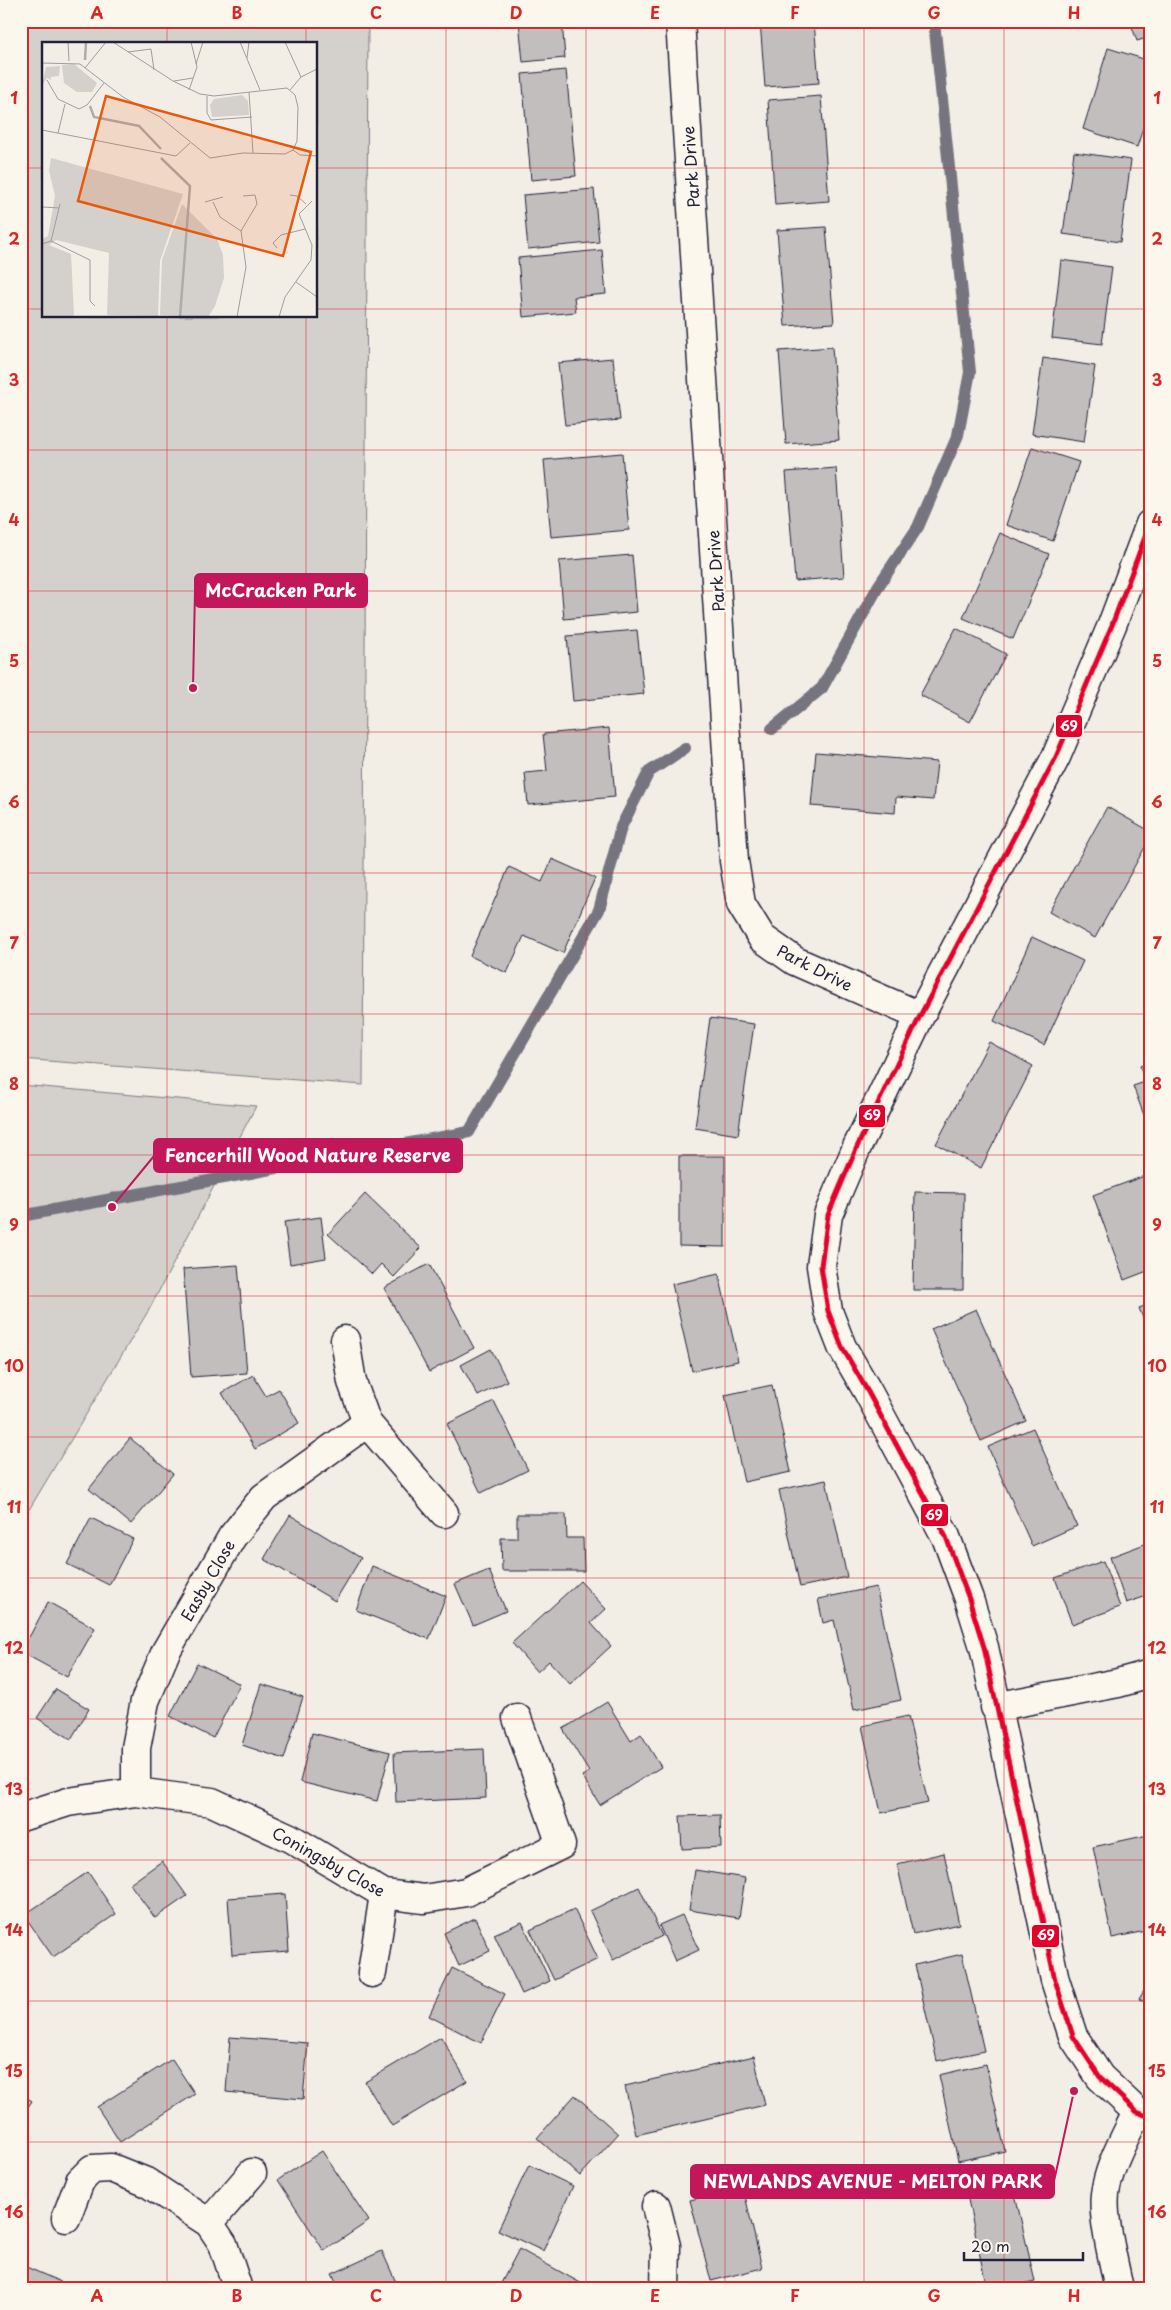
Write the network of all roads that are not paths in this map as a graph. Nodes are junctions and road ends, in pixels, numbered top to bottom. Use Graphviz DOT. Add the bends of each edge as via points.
graph roads {
  1 [pos="680,21"];
  2 [pos="1150,524"];
  3 [pos="920,1016"];
  4 [pos="344,1340"];
  5 [pos="367,1423"];
  6 [pos="444,1513"];
  7 [pos="1150,1674"];
  8 [pos="995,1707"];
  9 [pos="517,1718"];
  10 [pos="136,1792"];
  11 [pos="21,1817"];
  12 [pos="384,1894"];
  13 [pos="372,1973"];
  14 [pos="1143,2114"];
  15 [pos="252,2173"];
  16 [pos="656,2206"];
  17 [pos="66,2218"];
  18 [pos="209,2223"];
  19 [pos="238,2289"];
  20 [pos="664,2289"];
  21 [pos="1119,2289"];
  1 -- 3 [label="street, Park Drive" via="734,861 741,904 762,938 796,961"];
  2 -- 3 [label="street" via="1112,625 1056,757"];
  3 -- 8 [label="street" via="828,1215 821,1266 828,1312 842,1346 946,1537 984,1647"];
  4 -- 5 [label="street" via="352,1382"];
  5 -- 6 [label="street"];
  5 -- 10 [label="street, Easby Close" via="264,1497 232,1537 166,1651 145,1701 136,1748"];
  7 -- 8 [label="street"];
  8 -- 14 [label="street" via="1055,1980 1073,2036 1100,2077"];
  9 -- 12 [label="street, Coningsby Close" via="561,1846 466,1892 424,1899"];
  10 -- 11 [label="street, Coningsby Close" via="68,1802"];
  10 -- 12 [label="street, Coningsby Close" via="212,1802 290,1838"];
  12 -- 13 [label="street"];
  14 -- 21 [label="street" via="1111,2167 1105,2195"];
  15 -- 18 [label="street"];
  16 -- 20 [label="street" via="666,2246"];
  17 -- 18 [label="street" via="80,2181 92,2169 111,2168 146,2182"];
  18 -- 19 [label="street" via="222,2244"];
}
